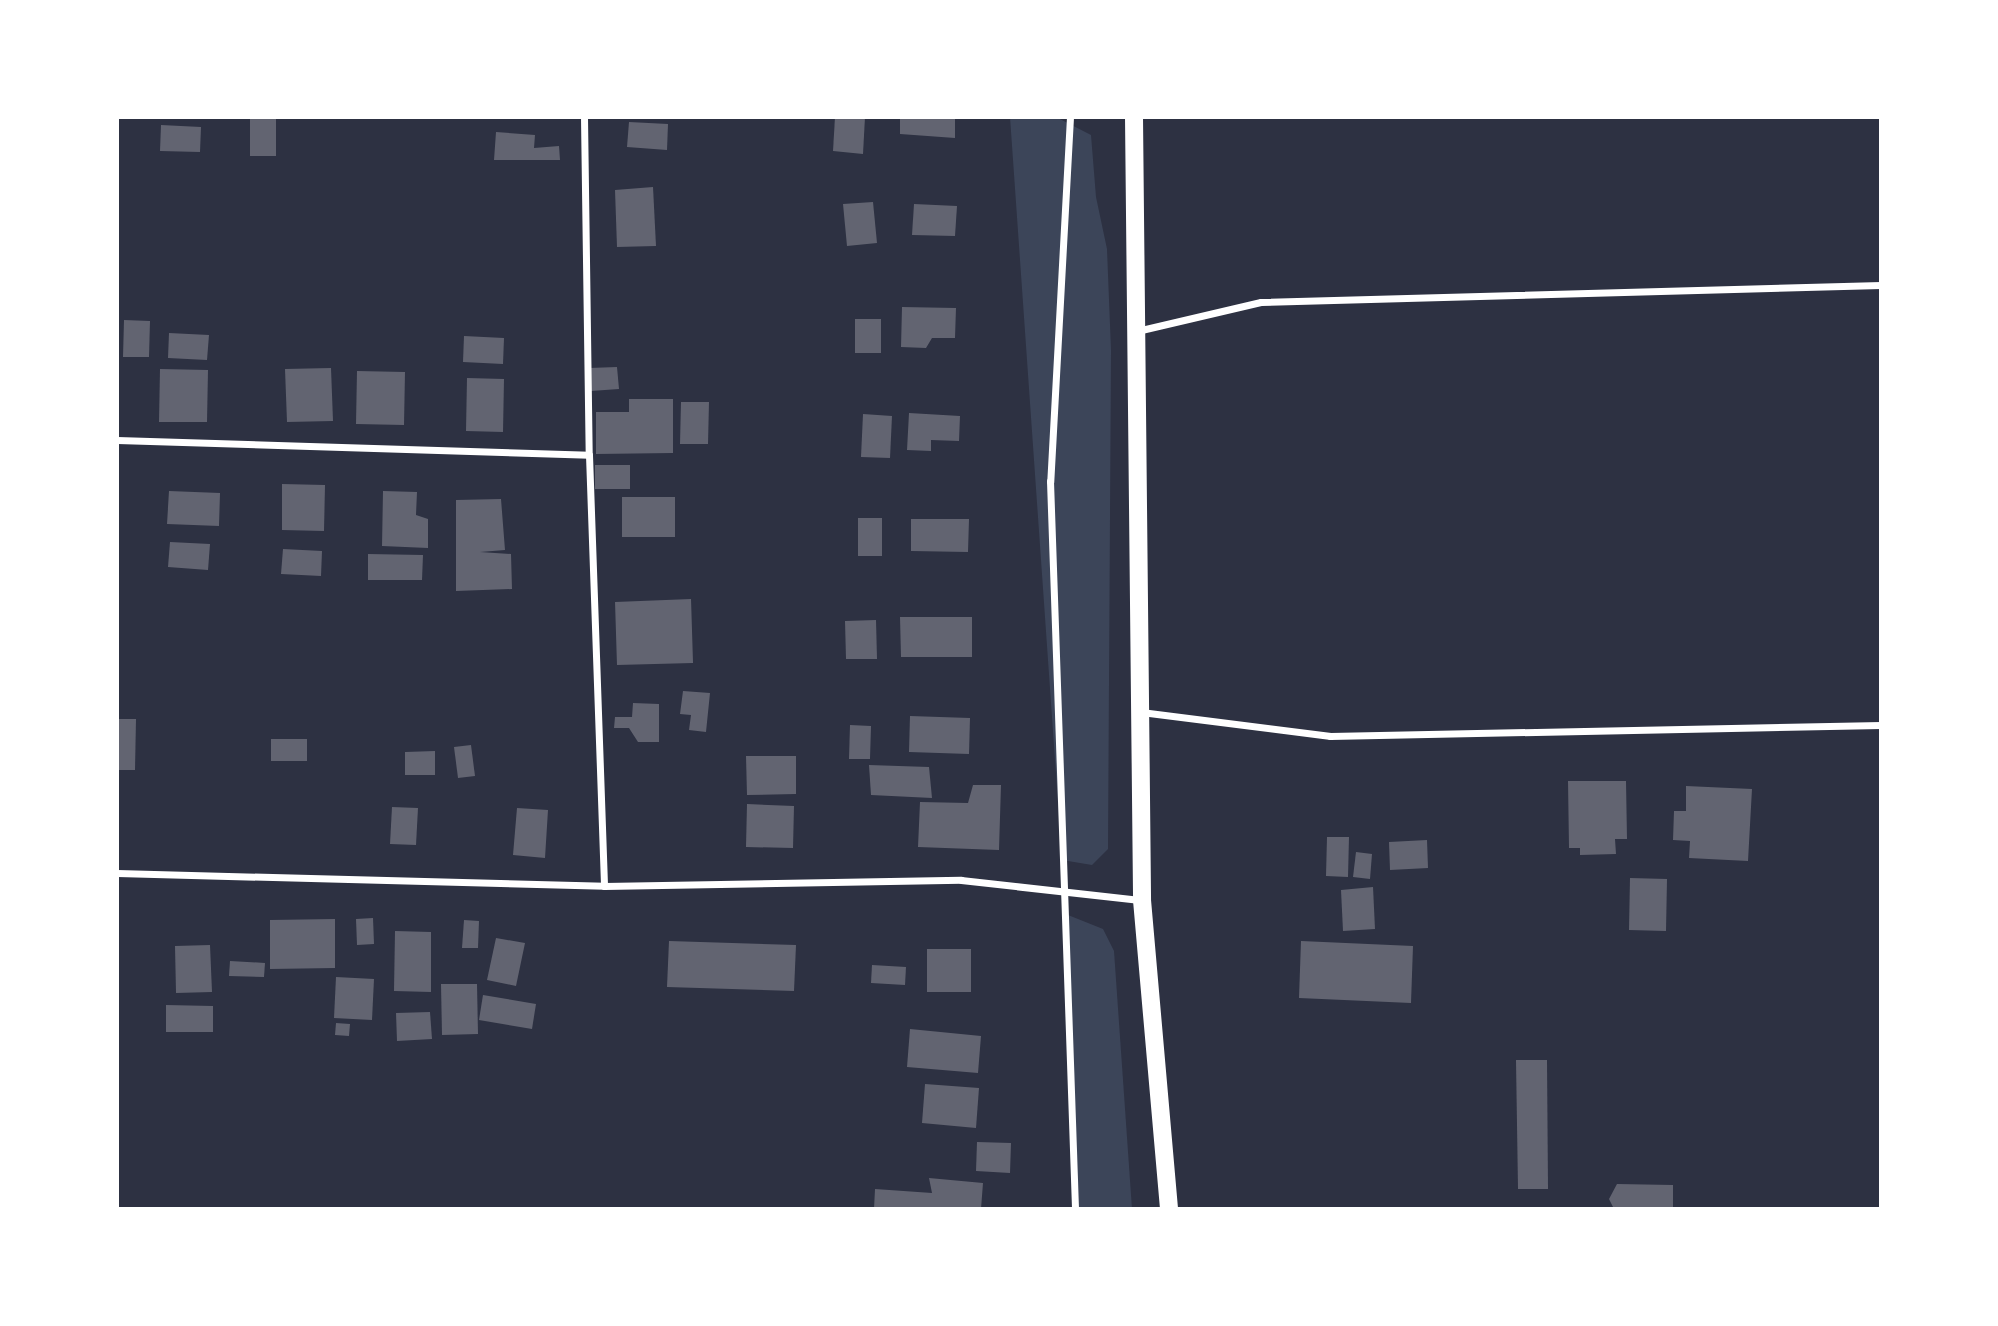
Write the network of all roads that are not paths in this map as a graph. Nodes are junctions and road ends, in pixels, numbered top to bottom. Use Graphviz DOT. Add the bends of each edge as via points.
graph roads {
  1 [pos="584,117"];
  2 [pos="1070,117"];
  3 [pos="1134,117"];
  4 [pos="1881,285"];
  5 [pos="1137,331"];
  6 [pos="117,440"];
  7 [pos="589,455"];
  8 [pos="1139,712"];
  9 [pos="1881,725"];
  10 [pos="117,873"];
  11 [pos="604,886"];
  12 [pos="1062,888"];
  13 [pos="1142,900"];
  14 [pos="1075,1209"];
  15 [pos="1169,1209"];
  1 -- 7 [label="street"];
  2 -- 12 [label="street" via="1050,481"];
  3 -- 5 [label="main road"];
  4 -- 5 [label="street" via="1261,302"];
  5 -- 8 [label="main road"];
  6 -- 7 [label="street"];
  7 -- 11 [label="street"];
  8 -- 9 [label="street" via="1330,736"];
  8 -- 13 [label="main road"];
  10 -- 11 [label="street"];
  11 -- 12 [label="street" via="961,880"];
  12 -- 13 [label="street" via="1105,899"];
  12 -- 14 [label="street"];
  13 -- 15 [label="main road"];
}
